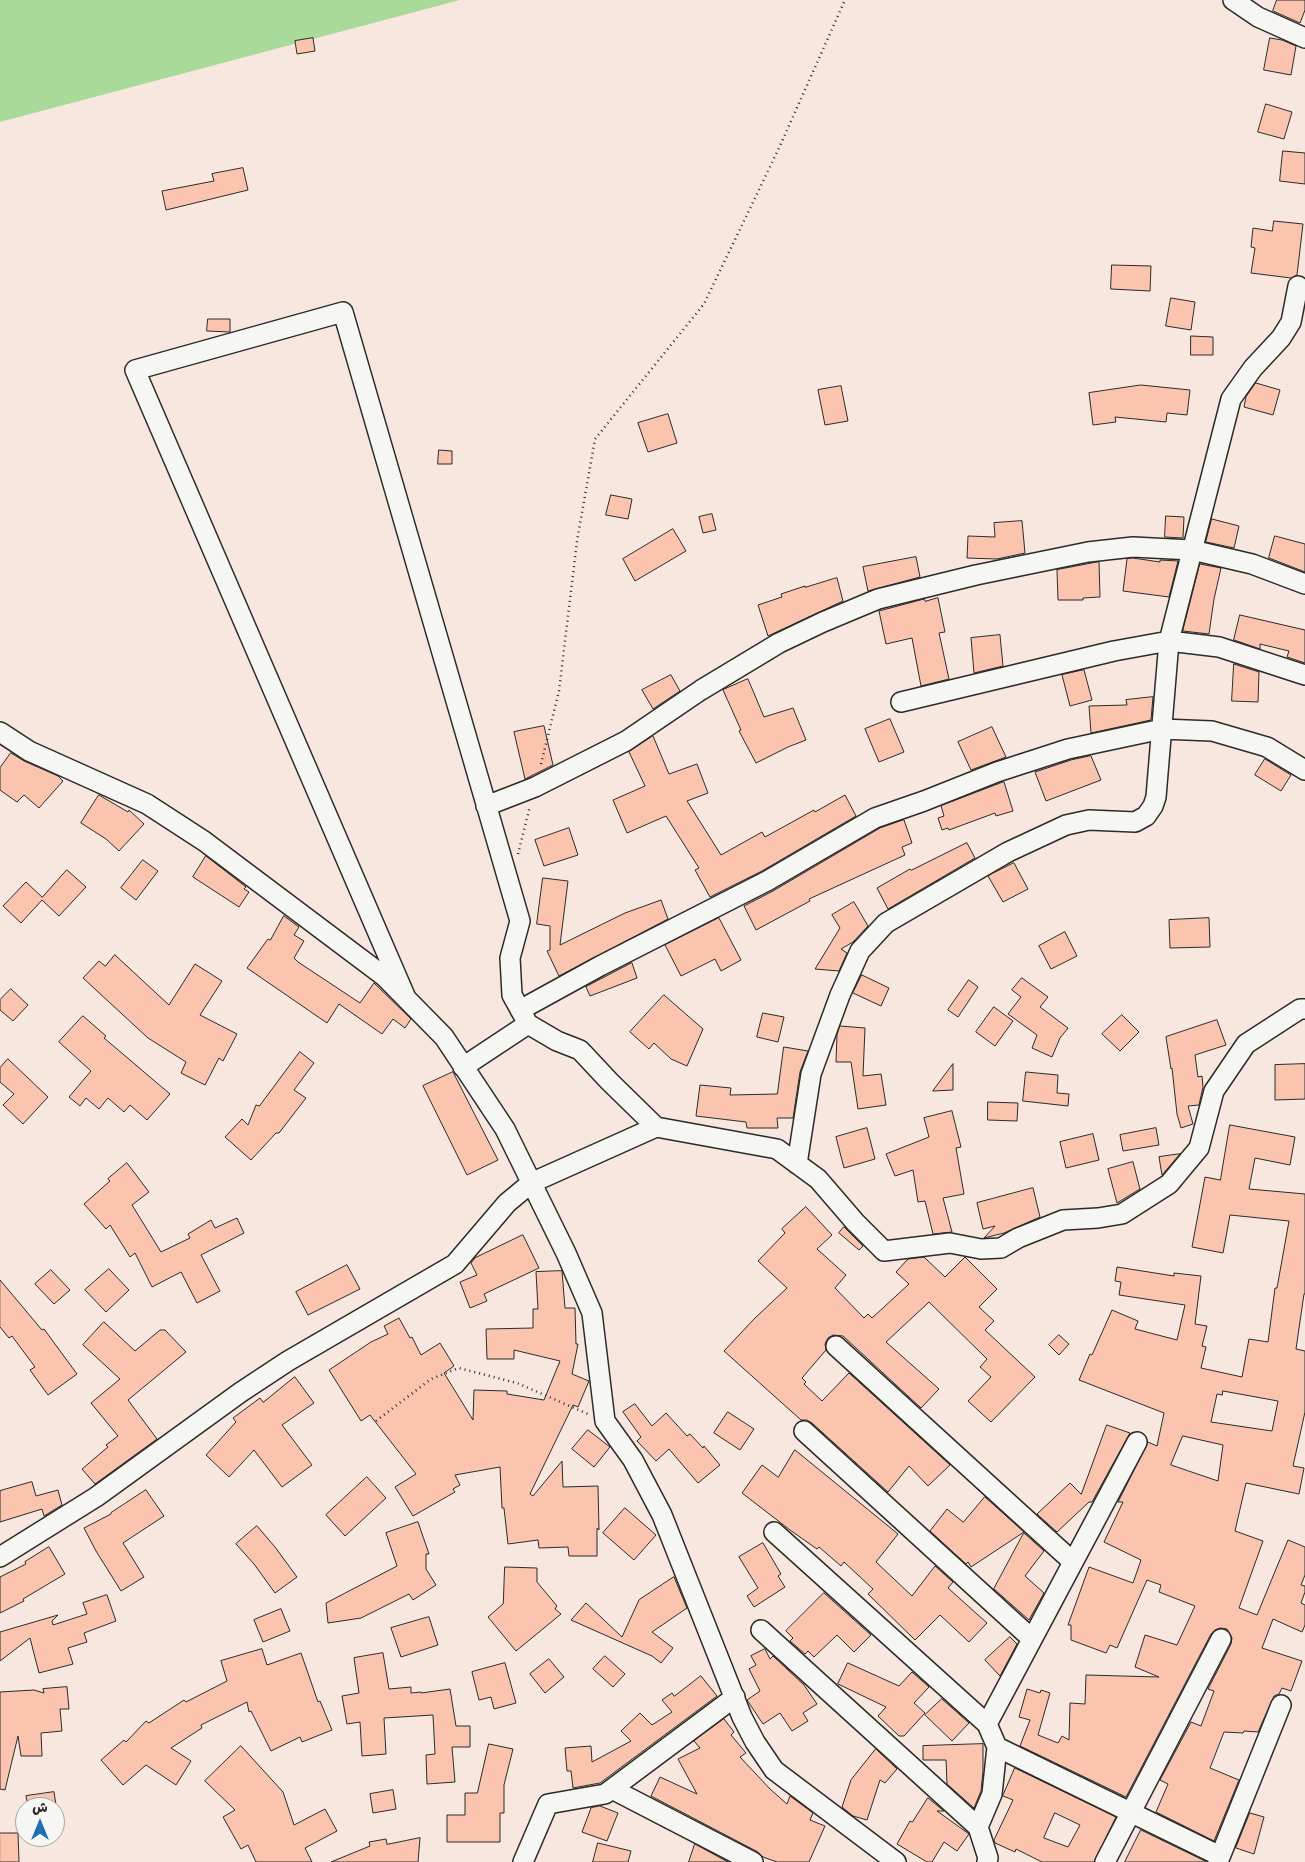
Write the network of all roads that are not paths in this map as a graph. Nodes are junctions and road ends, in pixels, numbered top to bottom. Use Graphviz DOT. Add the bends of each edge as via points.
graph roads {
  1 [pos="1233,0"];
  2 [pos="1305,38"];
  3 [pos="1298,286"];
  4 [pos="1192,550"];
  5 [pos="1305,584"];
  6 [pos="1169,641"];
  7 [pos="1305,675"];
  8 [pos="901,702"];
  9 [pos="1162,729"];
  10 [pos="0,732"];
  11 [pos="1305,770"];
  12 [pos="486,806"];
  13 [pos="406,998"];
  14 [pos="1305,1009"];
  15 [pos="524,1017"];
  16 [pos="463,1067"];
  17 [pos="656,1127"];
  18 [pos="797,1164"];
  19 [pos="531,1183"];
  20 [pos="836,1346"];
  21 [pos="804,1431"];
  22 [pos="1137,1442"];
  23 [pos="774,1532"];
  24 [pos="0,1557"];
  25 [pos="1073,1562"];
  26 [pos="761,1630"];
  27 [pos="1032,1639"];
  28 [pos="1222,1639"];
  29 [pos="735,1697"];
  30 [pos="1281,1705"];
  31 [pos="987,1724"];
  32 [pos="997,1747"];
  33 [pos="612,1789"];
  34 [pos="1131,1812"];
  35 [pos="978,1827"];
  36 [pos="1219,1859"];
  37 [pos="991,1861"];
  38 [pos="523,1862"];
  39 [pos="753,1862"];
  40 [pos="896,1862"];
  41 [pos="1105,1862"];
  1 -- 2 [label="street" via="1258,17"];
  3 -- 4 [label="street" via="1291,322 1231,399"];
  4 -- 5 [label="street" via="1252,564"];
  4 -- 6 [label="street"];
  4 -- 12 [label="street" via="1133,547 1088,552 878,599 779,643 626,741"];
  6 -- 7 [label="street" via="1219,648"];
  6 -- 8 [label="street" via="1114,650"];
  6 -- 9 [label="street"];
  9 -- 11 [label="street" via="1212,731 1267,747"];
  9 -- 15 [label="street" via="1068,749 875,818 767,881 600,966"];
  9 -- 18 [label="street" via="1156,797 1146,816 1135,822 1089,820 1066,825 1008,852 886,923 860,951 840,994 811,1074"];
  10 -- 13 [label="street" via="29,752 147,804 204,841 385,977"];
  12 -- 13 [label="street" via="343,312 135,370"];
  12 -- 15 [label="street" via="520,921 510,958 512,995"];
  13 -- 16 [label="street" via="444,1037"];
  14 -- 18 [label="street" via="1246,1044 1214,1091 1199,1148 1169,1184 1122,1214 1063,1220 1001,1248 981,1249 950,1243 884,1251 818,1179"];
  15 -- 16 [label="street"];
  15 -- 17 [label="street" via="557,1041 580,1050"];
  16 -- 19 [label="street" via="505,1129"];
  17 -- 18 [label="street" via="777,1149"];
  17 -- 19 [label="street"];
  19 -- 24 [label="street" via="507,1203 454,1264 288,1361 96,1497"];
  19 -- 29 [label="street" via="592,1313 605,1421 633,1460 662,1515"];
  20 -- 25 [label="street"];
  21 -- 27 [label="street"];
  22 -- 25 [label="street"];
  23 -- 31 [label="street"];
  25 -- 27 [label="street"];
  26 -- 35 [label="street"];
  27 -- 31 [label="street"];
  28 -- 34 [label="street"];
  29 -- 33 [label="street"];
  29 -- 40 [label="street" via="755,1742 774,1770"];
  30 -- 36 [label="street"];
  31 -- 32 [label="street"];
  32 -- 34 [label="street"];
  32 -- 35 [label="street" via="992,1794"];
  33 -- 38 [label="street" via="605,1794 548,1804"];
  33 -- 39 [label="street"];
  34 -- 36 [label="street"];
  34 -- 41 [label="street"];
  35 -- 37 [label="street"];
}
